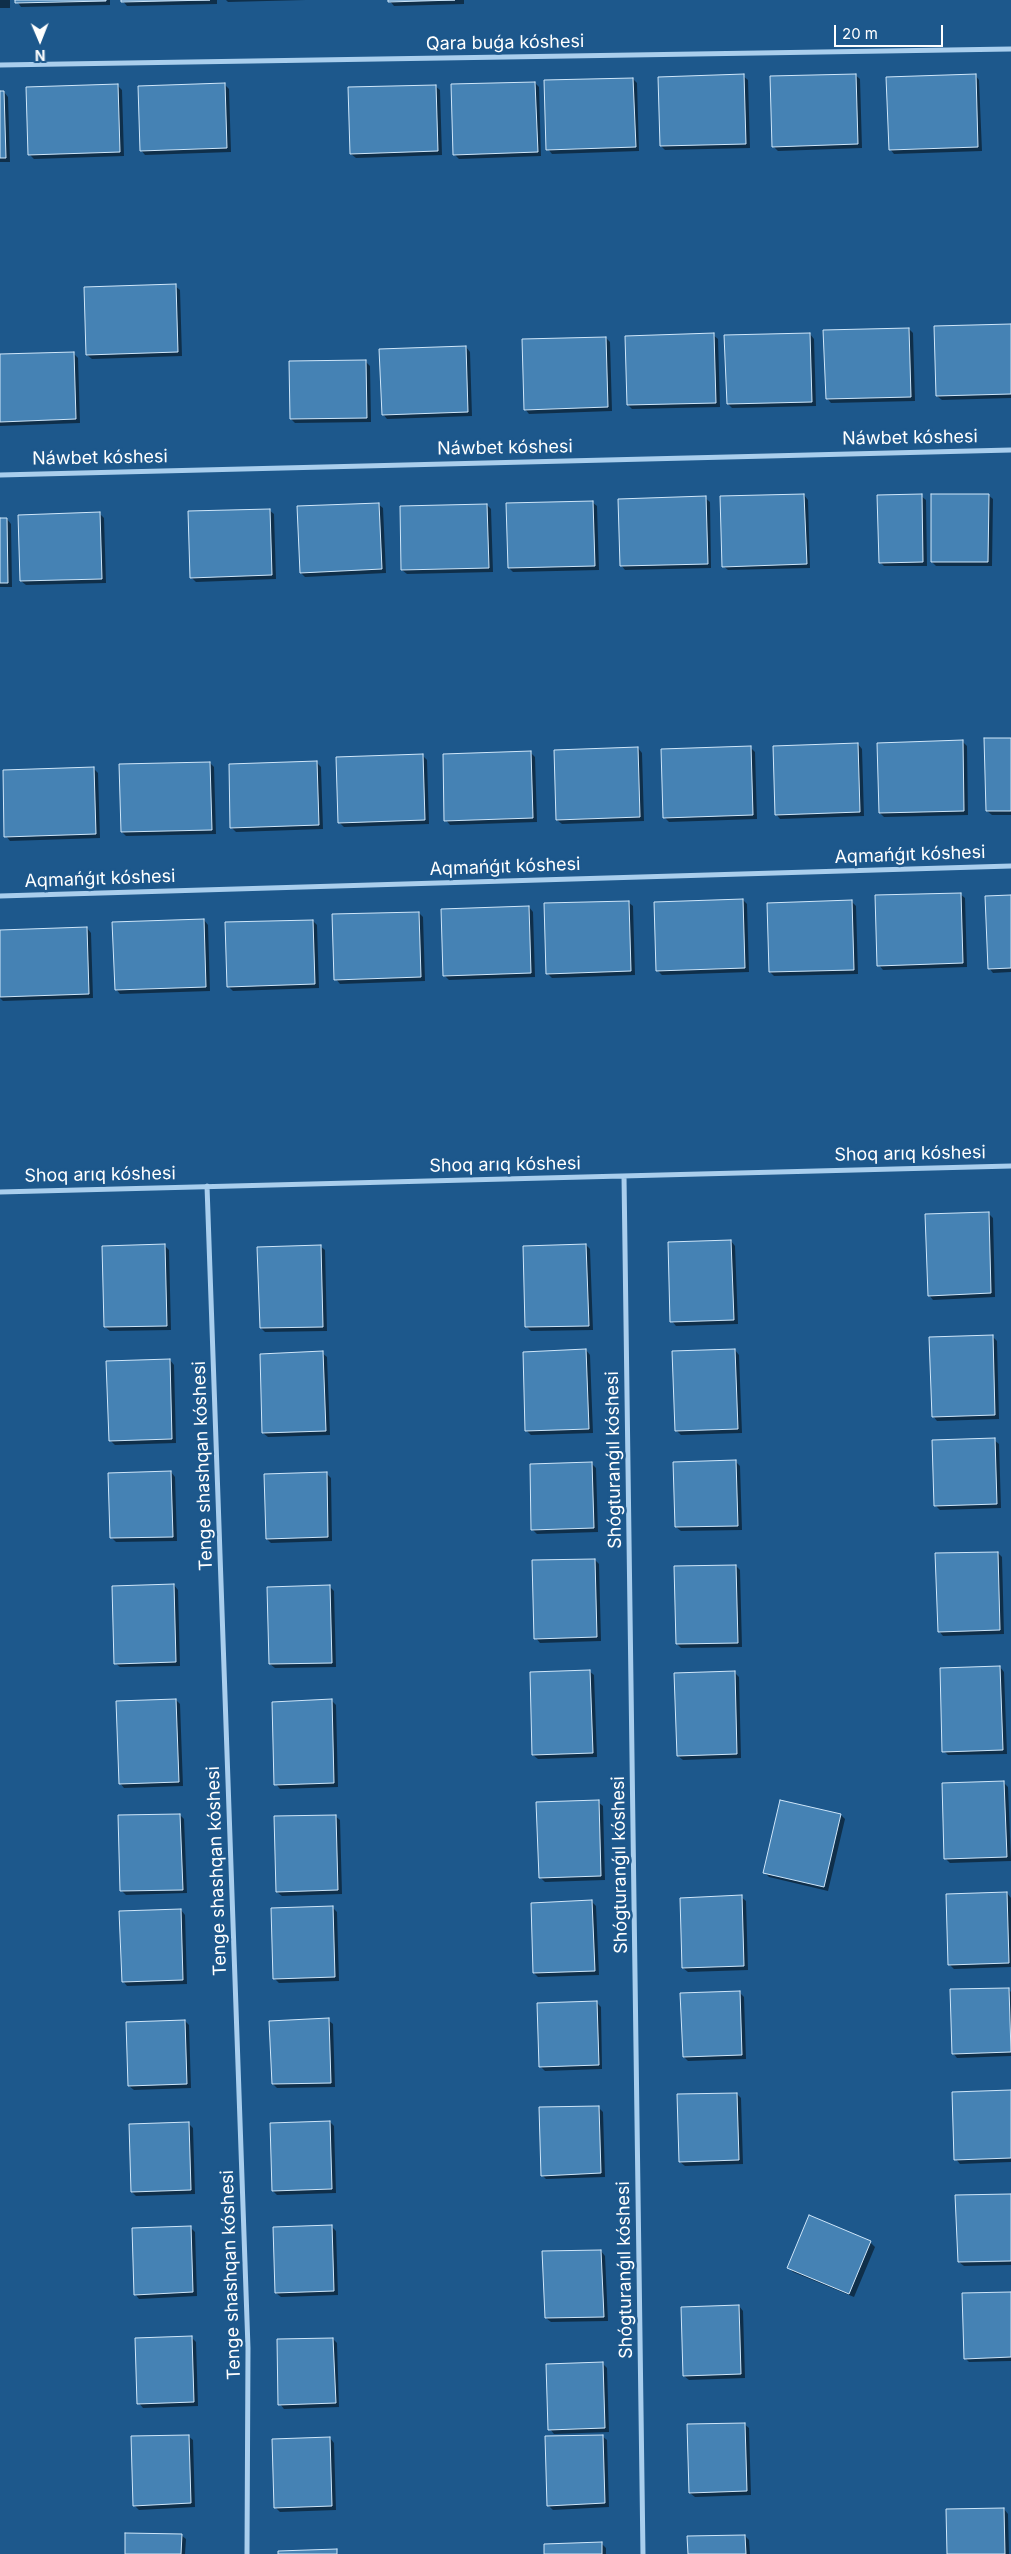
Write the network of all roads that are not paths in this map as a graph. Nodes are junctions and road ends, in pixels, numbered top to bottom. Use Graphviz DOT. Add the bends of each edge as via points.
graph roads {
  1 [pos="1011,50"];
  2 [pos="0,65"];
  3 [pos="1011,450"];
  4 [pos="0,475"];
  5 [pos="1011,866"];
  6 [pos="0,896"];
  7 [pos="1011,1166"];
  8 [pos="624,1176"];
  9 [pos="207,1186"];
  10 [pos="0,1192"];
  11 [pos="247,2554"];
  12 [pos="643,2554"];
  1 -- 2 [label="street, Qara buǵa kóshesi"];
  3 -- 4 [label="street, Náwbet kóshesi"];
  5 -- 6 [label="street, Aqmańǵıt kóshesi"];
  7 -- 8 [label="street, Shoq arıq kóshesi"];
  8 -- 9 [label="street, Shoq arıq kóshesi"];
  8 -- 12 [label="street, Shógturanǵıl kóshesi"];
  9 -- 10 [label="street, Shoq arıq kóshesi"];
  9 -- 11 [label="street, Tenge shashqan kóshesi" via="247,2338"];
}
